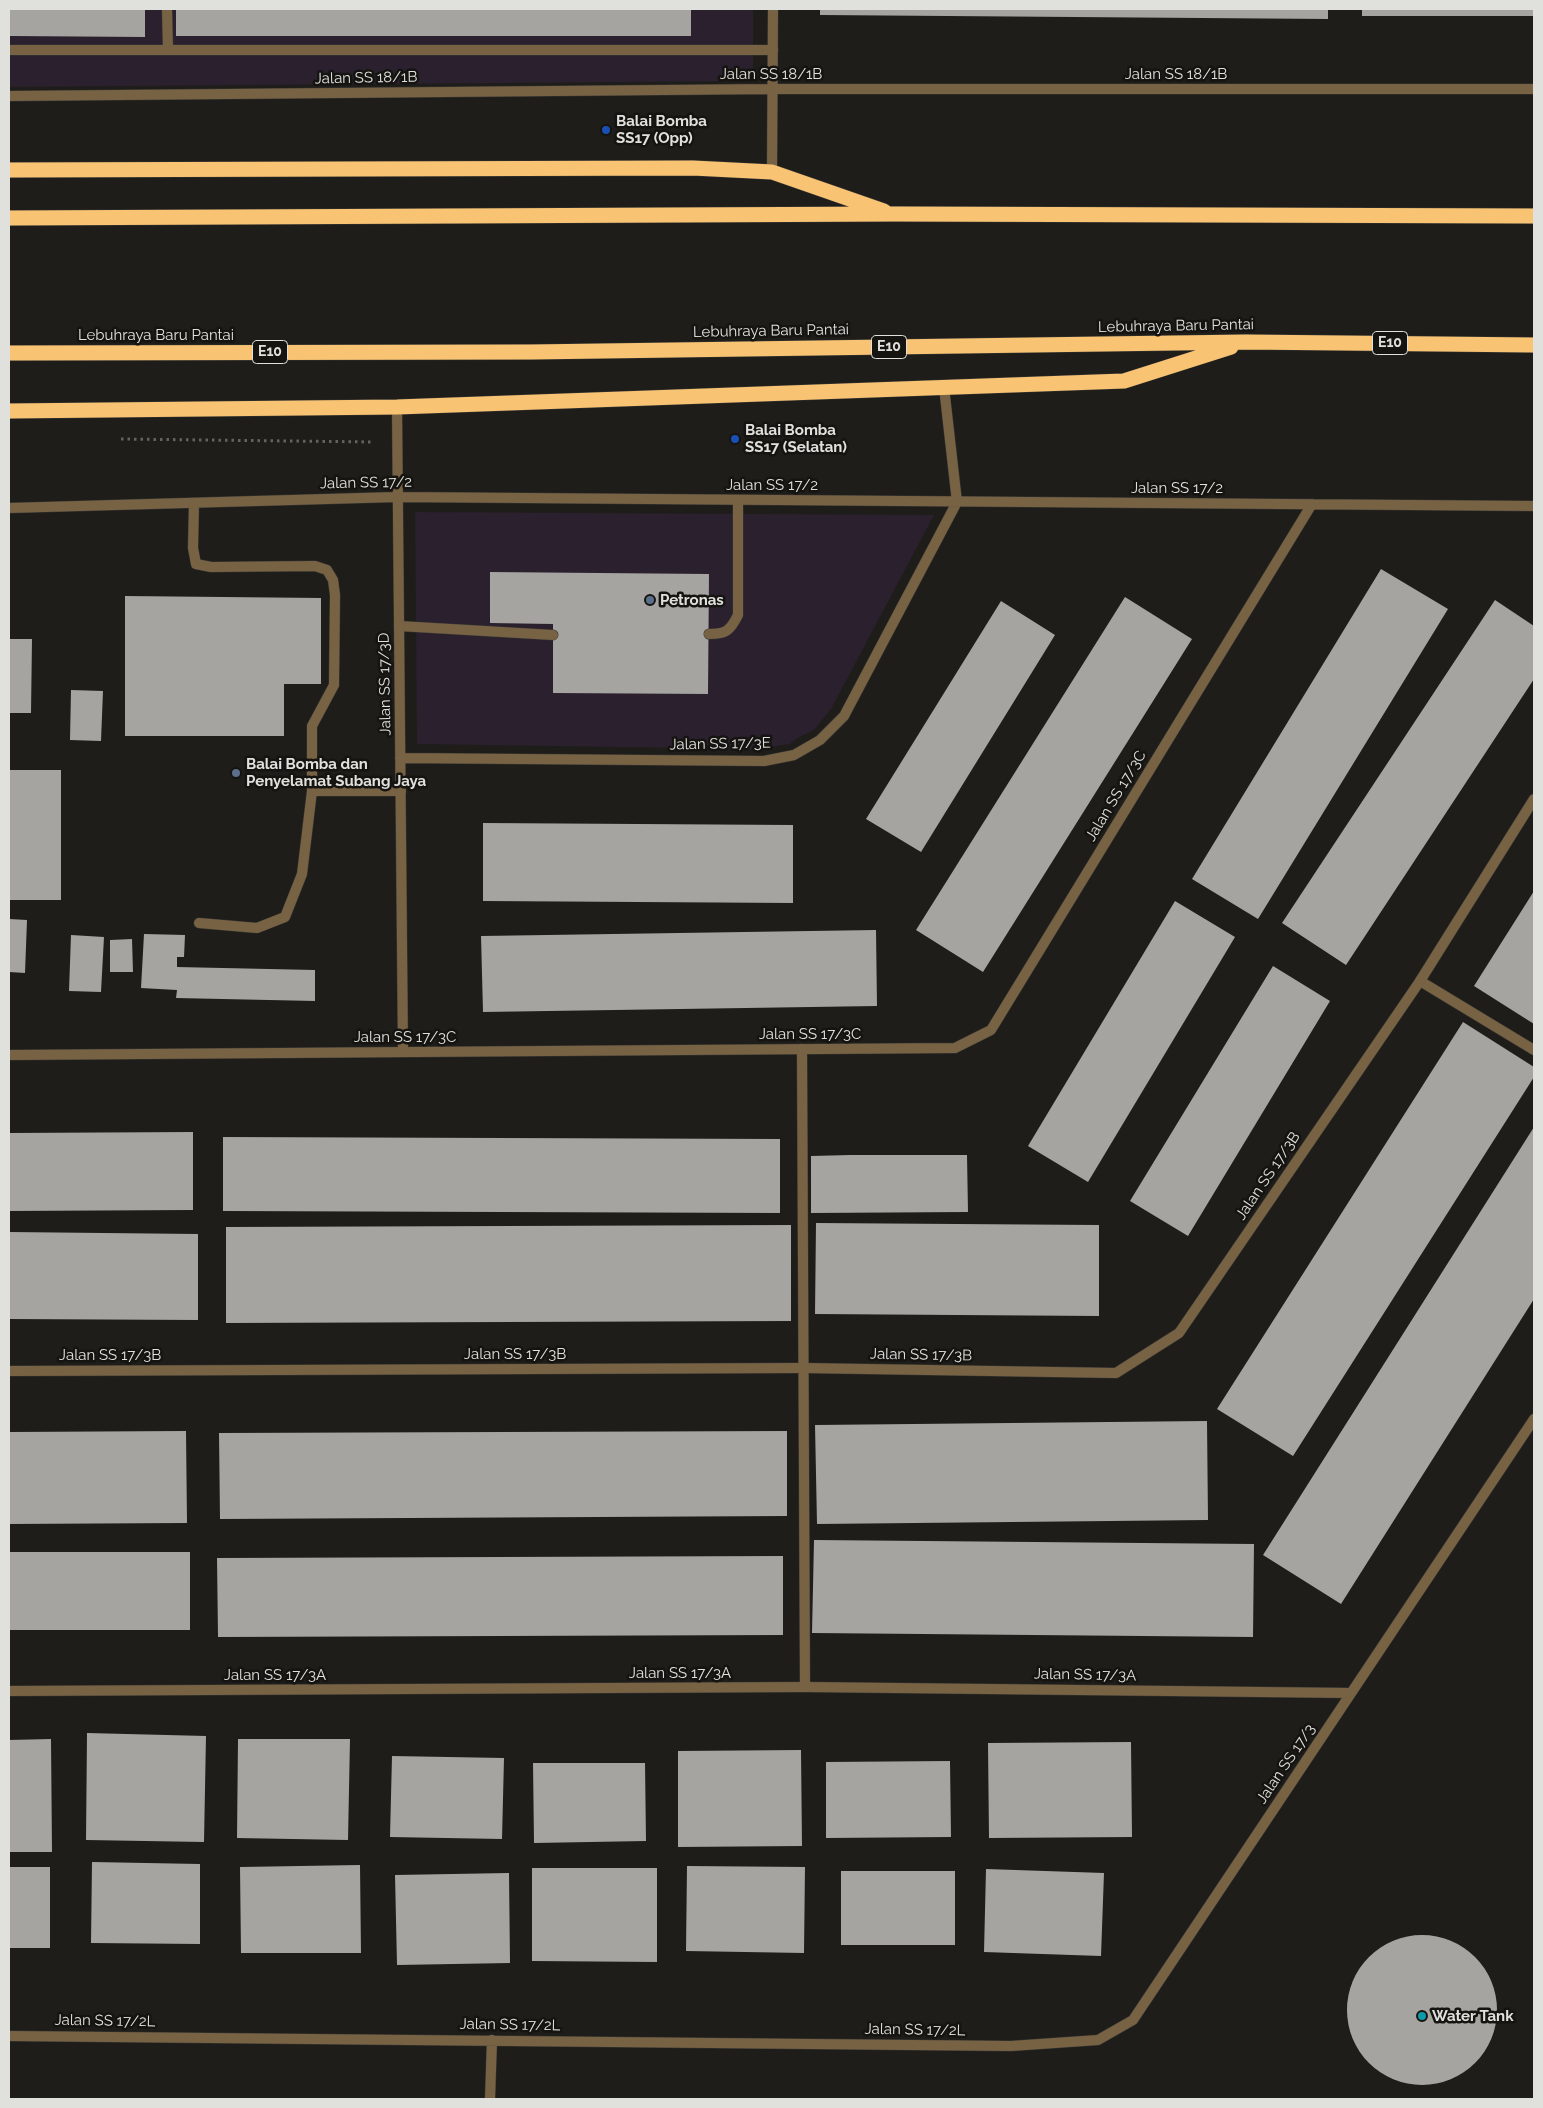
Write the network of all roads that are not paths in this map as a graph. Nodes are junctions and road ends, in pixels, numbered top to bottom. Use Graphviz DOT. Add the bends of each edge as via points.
graph roads {
  1 [pos="167,9"];
  2 [pos="773,9"];
  3 [pos="9,50"];
  4 [pos="168,50"];
  5 [pos="773,50"];
  6 [pos="772,89"];
  7 [pos="1534,89"];
  8 [pos="9,96"];
  9 [pos="9,170"];
  10 [pos="772,172"];
  11 [pos="895,214"];
  12 [pos="1534,216"];
  13 [pos="9,218"];
  14 [pos="1246,342"];
  15 [pos="1534,344"];
  16 [pos="9,353"];
  17 [pos="944,387"];
  18 [pos="397,407"];
  19 [pos="9,411"];
  20 [pos="397,497"];
  21 [pos="738,500"];
  22 [pos="958,502"];
  23 [pos="194,503"];
  24 [pos="1312,504"];
  25 [pos="1534,506"];
  26 [pos="9,508"];
  27 [pos="399,626"];
  28 [pos="708,634"];
  29 [pos="553,635"];
  30 [pos="400,758"];
  31 [pos="312,791"];
  32 [pos="401,791"];
  33 [pos="1534,799"];
  34 [pos="199,924"];
  35 [pos="1420,981"];
  36 [pos="802,1048"];
  37 [pos="1534,1050"];
  38 [pos="403,1052"];
  39 [pos="9,1055"];
  40 [pos="803,1368"];
  41 [pos="9,1371"];
  42 [pos="1534,1419"];
  43 [pos="805,1688"];
  44 [pos="9,1691"];
  45 [pos="1352,1693"];
  46 [pos="9,2036"];
  47 [pos="492,2040"];
  48 [pos="1011,2046"];
  49 [pos="490,2099"];
  1 -- 4 [label="street"];
  2 -- 5 [label="street"];
  3 -- 4 [label="street"];
  4 -- 5 [label="street"];
  5 -- 6 [label="street"];
  6 -- 7 [label="street, Jalan SS 18/1B"];
  6 -- 8 [label="street, Jalan SS 18/1B"];
  6 -- 10 [label="street"];
  9 -- 10 [label="highway" via="694,168"];
  10 -- 11 [label="highway"];
  11 -- 12 [label="highway"];
  11 -- 13 [label="highway"];
  14 -- 15 [label="highway, Lebuhraya Baru Pantai / E10"];
  14 -- 16 [label="highway, Lebuhraya Baru Pantai / E10" via="531,352"];
  14 -- 17 [label="highway" via="1124,381"];
  17 -- 18 [label="highway"];
  17 -- 22 [label="street"];
  18 -- 19 [label="highway"];
  18 -- 20 [label="street, Jalan SS 17/3D"];
  20 -- 21 [label="street, Jalan SS 17/2"];
  20 -- 23 [label="street, Jalan SS 17/2"];
  20 -- 27 [label="street, Jalan SS 17/3D"];
  21 -- 22 [label="street, Jalan SS 17/2"];
  21 -- 28 [label="street" via="738,615 733,626 722,634"];
  22 -- 24 [label="street, Jalan SS 17/2"];
  22 -- 30 [label="street, Jalan SS 17/3E" via="844,716 820,740 794,755 764,761"];
  23 -- 26 [label="street, Jalan SS 17/2"];
  23 -- 31 [label="street" via="192,548 196,564 211,567 315,566 327,570 333,580 334,685 312,726"];
  24 -- 25 [label="street, Jalan SS 17/2"];
  24 -- 36 [label="street, Jalan SS 17/3C" via="991,1030 955,1048"];
  27 -- 29 [label="street"];
  27 -- 30 [label="street, Jalan SS 17/3D"];
  30 -- 32 [label="street, Jalan SS 17/3D"];
  31 -- 32 [label="street"];
  31 -- 34 [label="street" via="302,874 285,917 257,928"];
  32 -- 38 [label="street, Jalan SS 17/3D"];
  33 -- 35 [label="street, Jalan SS 17/3B"];
  35 -- 37 [label="street"];
  35 -- 40 [label="street, Jalan SS 17/3B" via="1179,1333 1116,1373"];
  36 -- 38 [label="street, Jalan SS 17/3C"];
  36 -- 40 [label="street"];
  38 -- 39 [label="street, Jalan SS 17/3C"];
  40 -- 41 [label="street, Jalan SS 17/3B"];
  40 -- 43 [label="street"];
  42 -- 45 [label="street, Jalan SS 17/3"];
  43 -- 44 [label="street, Jalan SS 17/3A"];
  43 -- 45 [label="street, Jalan SS 17/3A"];
  45 -- 48 [label="street, Jalan SS 17/3" via="1133,2020 1098,2040"];
  46 -- 47 [label="street, Jalan SS 17/2L"];
  47 -- 48 [label="street, Jalan SS 17/2L"];
  47 -- 49 [label="street"];
}
